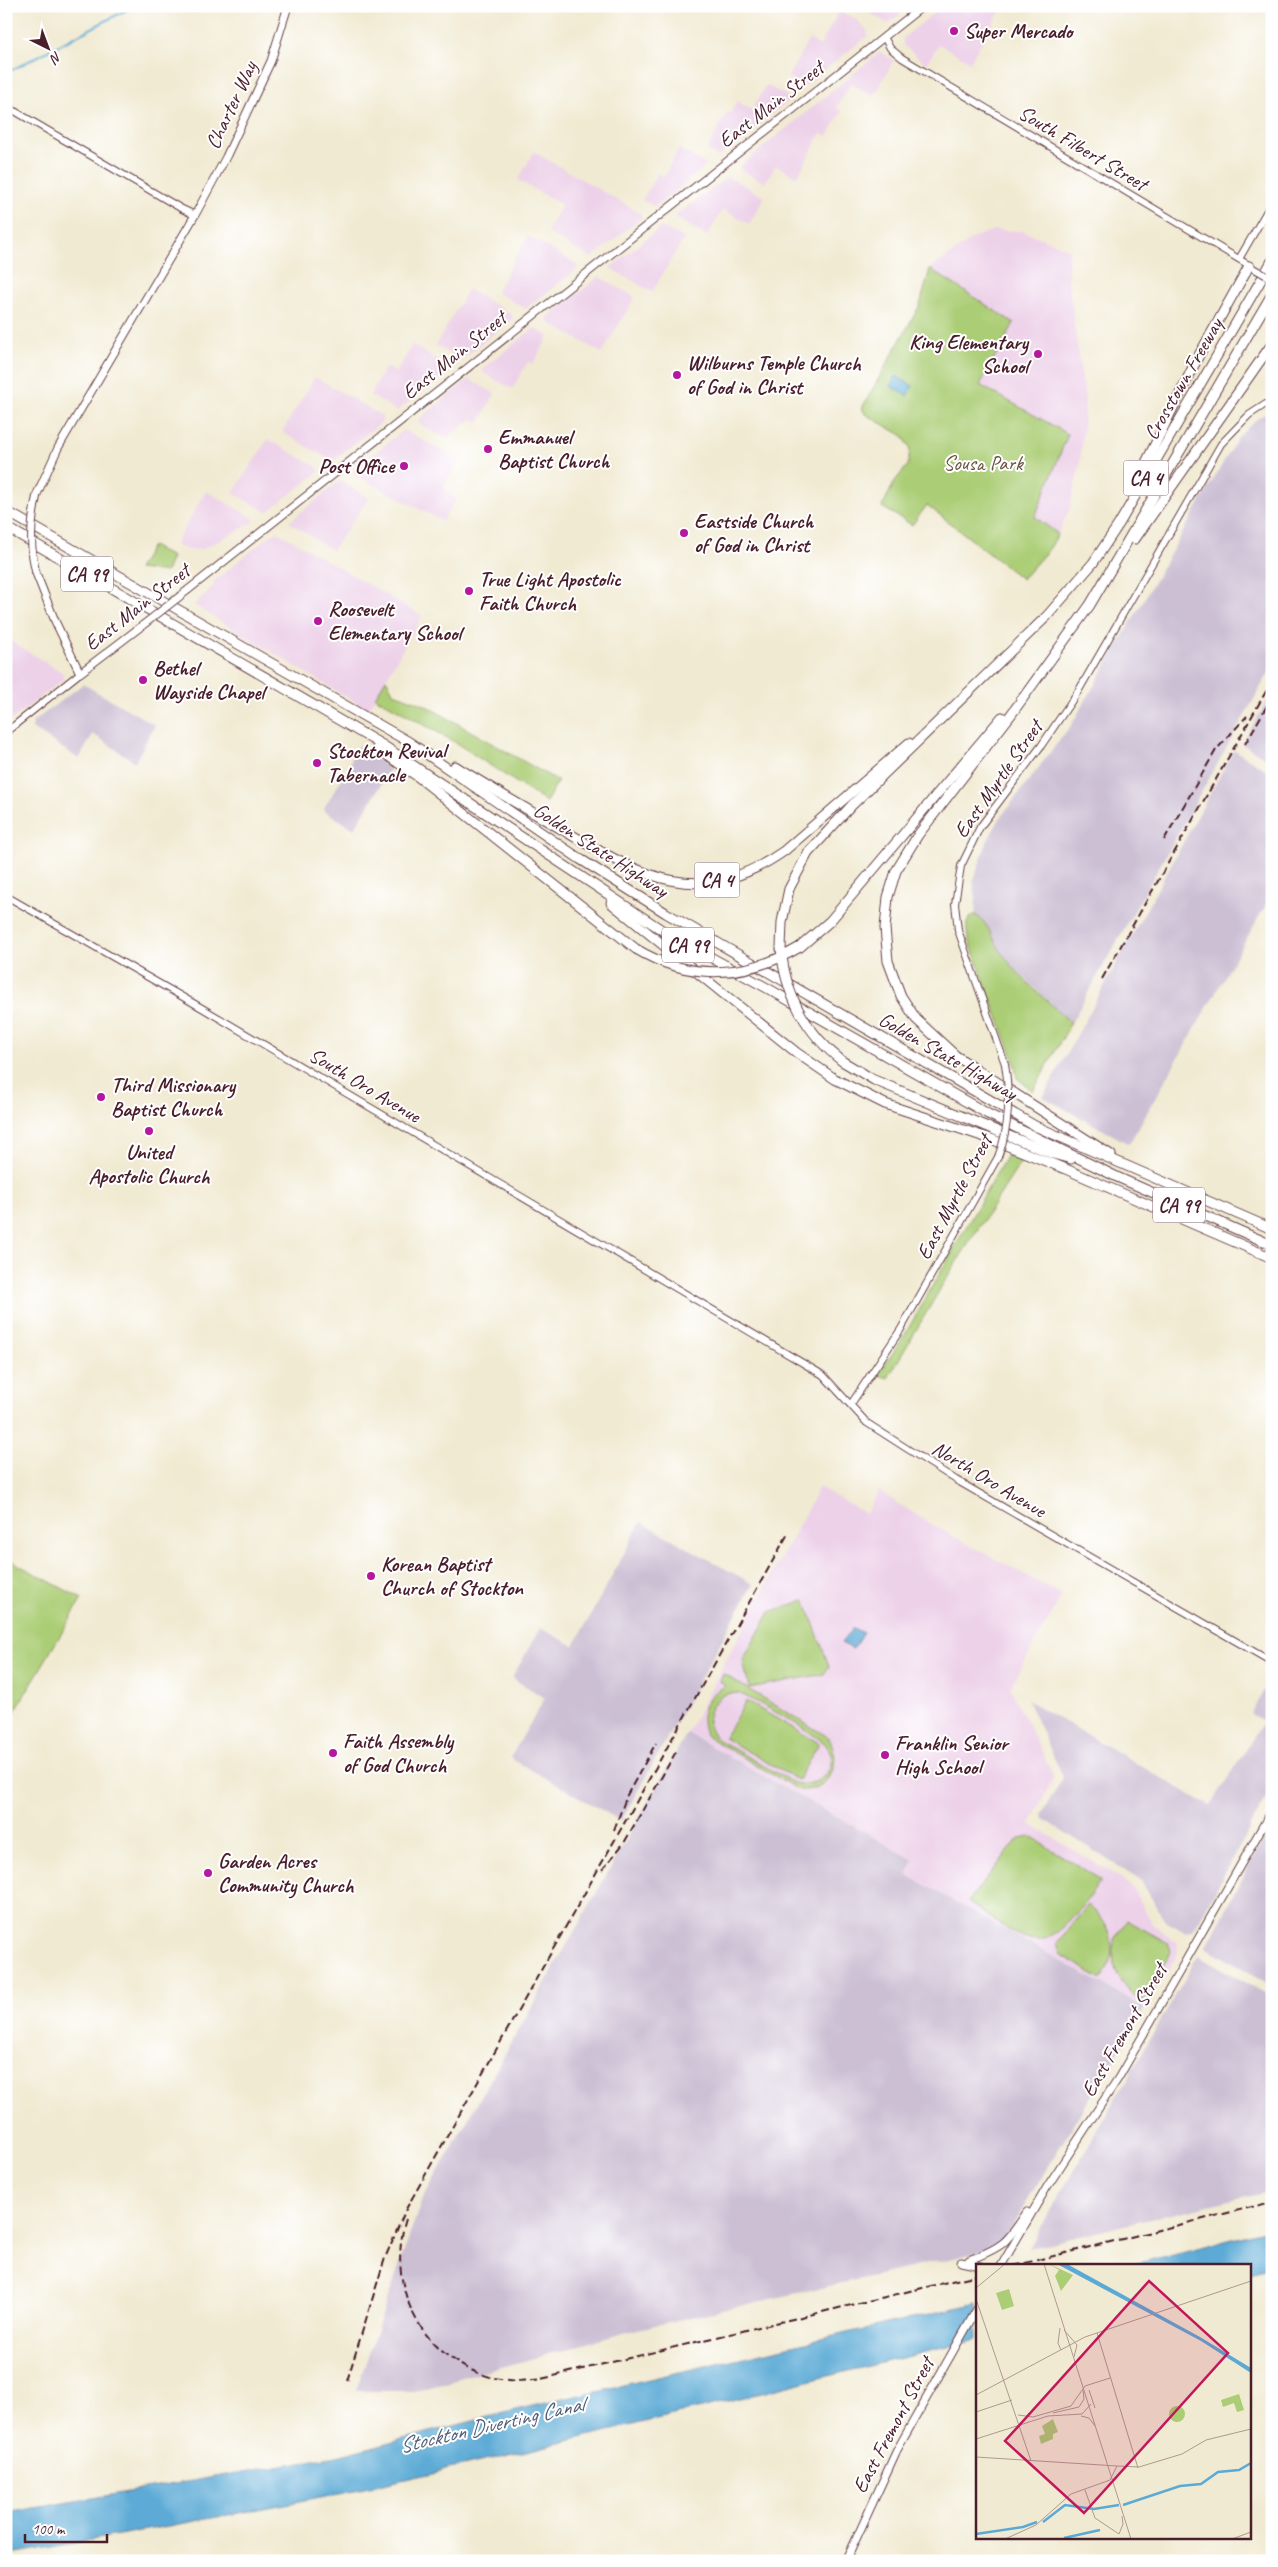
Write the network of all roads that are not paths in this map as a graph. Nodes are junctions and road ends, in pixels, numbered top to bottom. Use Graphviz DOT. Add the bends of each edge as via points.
graph roads {
  1 [pos="288,6"];
  2 [pos="923,6"];
  3 [pos="884,37"];
  4 [pos="6,106"];
  5 [pos="1272,202"];
  6 [pos="195,215"];
  7 [pos="1238,260"];
  8 [pos="1272,261"];
  9 [pos="1251,267"];
  10 [pos="1272,279"];
  11 [pos="1272,294"];
  12 [pos="1272,344"];
  13 [pos="1272,400"];
  14 [pos="6,511"];
  15 [pos="6,527"];
  16 [pos="1107,543"];
  17 [pos="1098,592"];
  18 [pos="80,673"];
  19 [pos="988,673"];
  20 [pos="1040,674"];
  21 [pos="305,698"];
  22 [pos="6,732"];
  23 [pos="408,742"];
  24 [pos="606,894"];
  25 [pos="6,896"];
  26 [pos="1088,1162"];
  27 [pos="1129,1167"];
  28 [pos="1272,1229"];
  29 [pos="1272,1245"];
  30 [pos="1272,1258"];
  31 [pos="705,1305"];
  32 [pos="851,1404"];
  33 [pos="1272,1662"];
  34 [pos="1272,1810"];
  35 [pos="1047,2187"];
  36 [pos="969,2260"];
  37 [pos="961,2262"];
  38 [pos="1002,2264"];
  39 [pos="976,2265"];
  40 [pos="976,2311"];
  41 [pos="846,2561"];
  1 -- 6 [label="main road, Charter Way" via="271,61 252,104"];
  2 -- 3 [label="main road, East Main Street"];
  3 -- 7 [label="street, South Filbert Street" via="890,48 902,58"];
  3 -- 18 [label="main road, East Main Street, bridge"];
  4 -- 6 [label="street"];
  5 -- 7 [label="street"];
  6 -- 18 [label="main road, Charter Way, bridge" via="58,448 37,494 30,549 55,621"];
  7 -- 9 [label="street, South Filbert Street"];
  8 -- 16 [label="highway, Crosstown Freeway / CA 4"];
  9 -- 10 [label="street, South Filbert Street, bridge"];
  9 -- 16 [label="highway" via="1198,357"];
  11 -- 17 [label="highway, Crosstown Freeway / CA 4"];
  12 -- 17 [label="highway"];
  13 -- 32 [label="street, East Myrtle Street, bridge" via="1249,415 1221,444 1079,690 980,827 966,852 956,890 958,930 1005,1064 1010,1103 1003,1141 998,1157 901,1329"];
  14 -- 23 [label="highway, Golden State Highway / CA 99"];
  15 -- 21 [label="highway, Golden State Highway / CA 99"];
  16 -- 19 [label="highway, Crosstown Freeway / CA 4" via="1063,599"];
  17 -- 20 [label="highway, Crosstown Freeway / CA 4"];
  18 -- 22 [label="street, East Main Street"];
  19 -- 23 [label="highway, CA 4" via="784,851 752,870 710,881 668,880 632,869"];
  19 -- 26 [label="highway, bridge" via="852,805 808,853 788,896 782,922 781,948 786,981 799,1012 818,1039 842,1061 874,1080 1053,1154"];
  20 -- 21 [label="highway, CA 4, bridge" via="830,921 800,947 764,965 718,973 676,967 636,949 417,776"];
  20 -- 27 [label="highway" via="902,859 885,915 888,961 908,1008 936,1040 1022,1100"];
  21 -- 24 [label="highway, Golden State Highway / CA 99" via="417,767"];
  23 -- 27 [label="highway, Golden State Highway / CA 99" via="580,859 666,913 1035,1126"];
  24 -- 26 [label="highway, Golden State Highway / CA 99" via="668,934 980,1109"];
  24 -- 30 [label="highway" via="608,901 797,1053 835,1079 885,1104 991,1139"];
  25 -- 31 [label="street, South Oro Avenue"];
  26 -- 29 [label="highway, Golden State Highway / CA 99" via="1117,1178"];
  27 -- 28 [label="highway, Golden State Highway / CA 99"];
  31 -- 32 [label="street, North Oro Avenue" via="823,1374"];
  32 -- 33 [label="street, North Oro Avenue" via="867,1423 956,1480"];
  34 -- 35 [label="main road, East Fremont Street" via="1123,2070"];
  35 -- 36 [label="main road" via="1003,2244"];
  35 -- 38 [label="main road, East Fremont Street"];
  37 -- 39 [label="main road"];
  40 -- 41 [label="main road, East Fremont Street" via="885,2473"];
}
